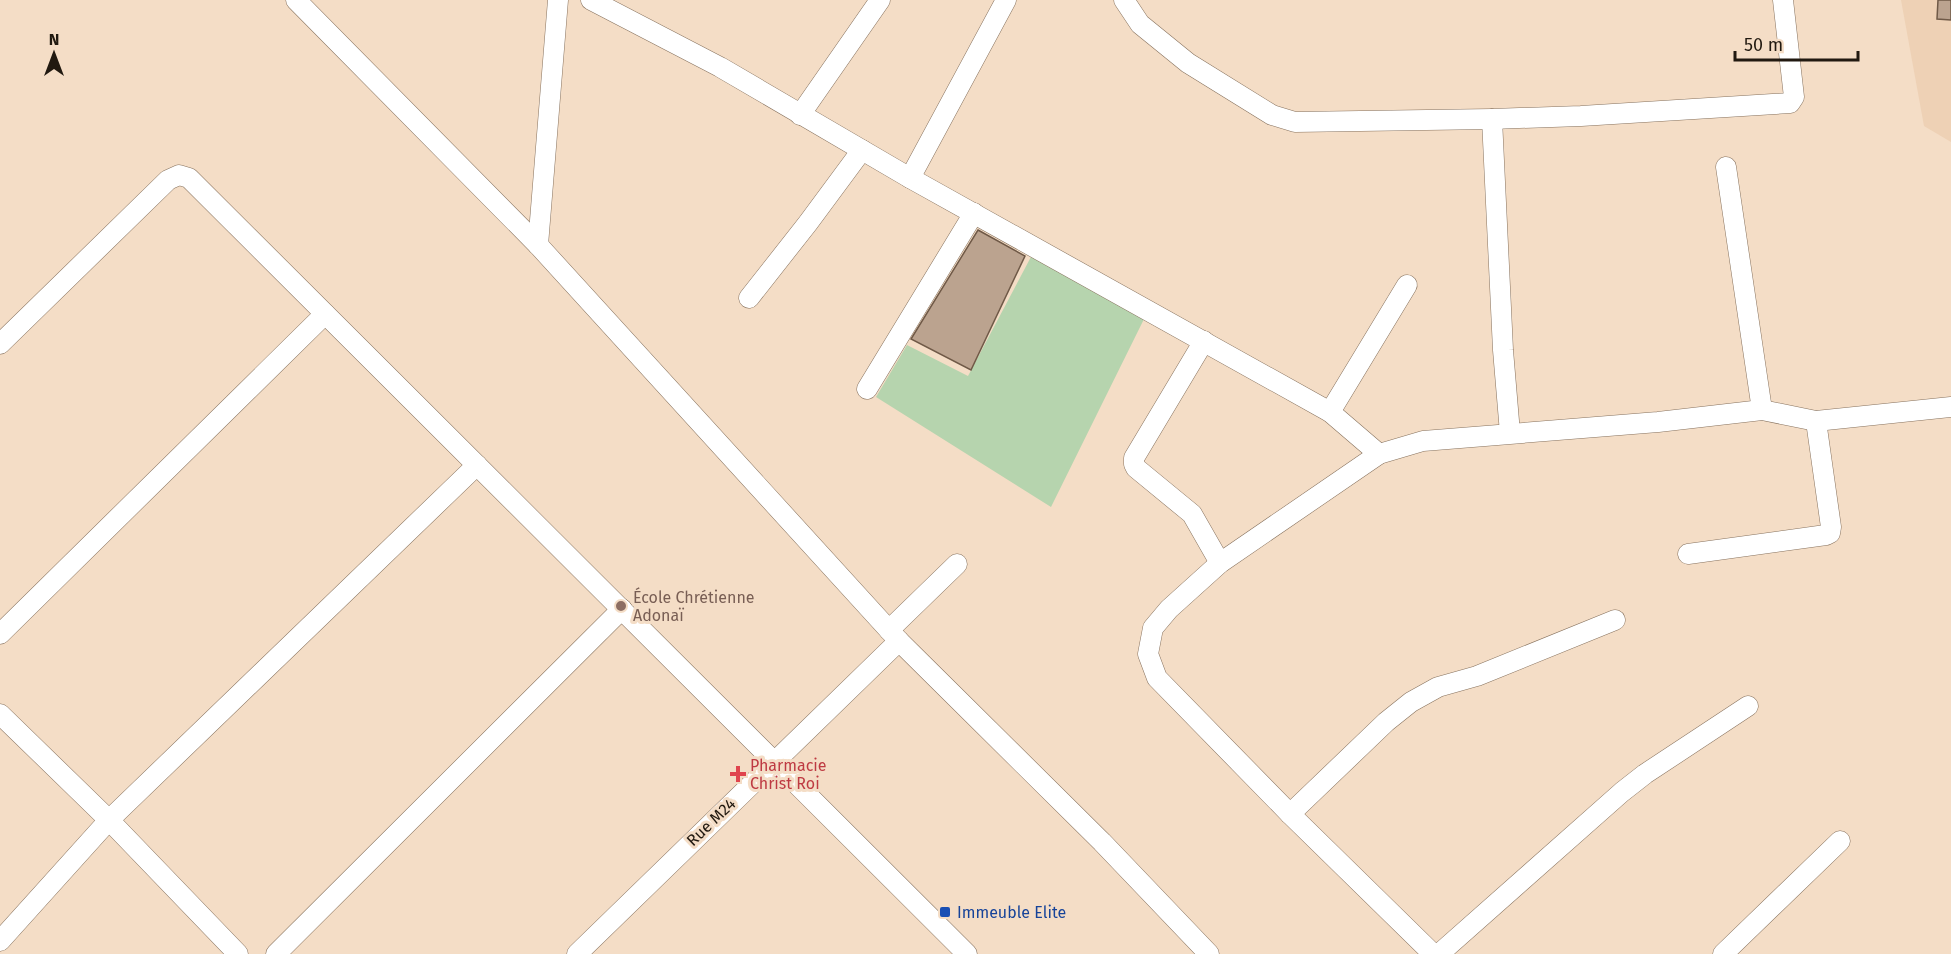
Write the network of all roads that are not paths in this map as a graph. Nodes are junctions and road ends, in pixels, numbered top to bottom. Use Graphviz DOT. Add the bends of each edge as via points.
graph roads {
  1 [pos="296,0"];
  2 [pos="558,0"];
  3 [pos="591,0"];
  4 [pos="880,0"];
  5 [pos="1006,0"];
  6 [pos="1124,0"];
  7 [pos="1783,0"];
  8 [pos="800,115"];
  9 [pos="1492,119"];
  10 [pos="862,150"];
  11 [pos="1726,167"];
  12 [pos="910,178"];
  13 [pos="974,213"];
  14 [pos="538,245"];
  15 [pos="1407,285"];
  16 [pos="749,298"];
  17 [pos="325,314"];
  18 [pos="1204,341"];
  19 [pos="0,344"];
  20 [pos="867,389"];
  21 [pos="1951,407"];
  22 [pos="1762,411"];
  23 [pos="1330,412"];
  24 [pos="1815,421"];
  25 [pos="1510,433"];
  26 [pos="1379,454"];
  27 [pos="477,465"];
  28 [pos="1688,554"];
  29 [pos="1220,563"];
  30 [pos="957,564"];
  31 [pos="622,609"];
  32 [pos="1615,620"];
  33 [pos="0,634"];
  34 [pos="894,635"];
  35 [pos="1748,706"];
  36 [pos="0,714"];
  37 [pos="774,761"];
  38 [pos="1290,814"];
  39 [pos="109,820"];
  40 [pos="1840,841"];
  41 [pos="0,941"];
  42 [pos="238,954"];
  43 [pos="276,954"];
  44 [pos="577,954"];
  45 [pos="967,954"];
  46 [pos="1209,954"];
  47 [pos="1433,954"];
  48 [pos="1439,954"];
  49 [pos="1723,954"];
  1 -- 14 [label="street"];
  2 -- 14 [label="street"];
  3 -- 8 [label="street" via="720,67"];
  4 -- 8 [label="street"];
  5 -- 12 [label="street"];
  6 -- 9 [label="street" via="1140,24 1188,63 1272,115 1295,122"];
  7 -- 9 [label="street" via="1794,97 1790,103"];
  8 -- 10 [label="street"];
  9 -- 25 [label="street"];
  10 -- 12 [label="street"];
  10 -- 16 [label="street"];
  11 -- 22 [label="street"];
  12 -- 13 [label="street"];
  13 -- 18 [label="street"];
  13 -- 20 [label="street"];
  14 -- 34 [label="street"];
  15 -- 23 [label="street"];
  17 -- 19 [label="street" via="189,178 179,175 168,180"];
  17 -- 27 [label="street"];
  17 -- 33 [label="street"];
  18 -- 23 [label="street"];
  18 -- 29 [label="street" via="1134,464 1192,514"];
  21 -- 24 [label="street"];
  22 -- 24 [label="street"];
  22 -- 25 [label="street"];
  23 -- 26 [label="street"];
  24 -- 28 [label="street" via="1830,533"];
  25 -- 26 [label="street" via="1423,441"];
  26 -- 29 [label="street"];
  27 -- 31 [label="street"];
  27 -- 39 [label="street"];
  29 -- 38 [label="street" via="1152,628 1148,654 1157,678"];
  30 -- 34 [label="street, Rue M24"];
  31 -- 37 [label="street"];
  31 -- 43 [label="street"];
  32 -- 38 [label="street" via="1477,676 1438,687 1411,702"];
  34 -- 37 [label="street, Rue M24"];
  34 -- 46 [label="street"];
  35 -- 48 [label="street" via="1622,792"];
  36 -- 39 [label="street"];
  37 -- 44 [label="street, Rue M24"];
  37 -- 45 [label="street"];
  38 -- 47 [label="street"];
  39 -- 41 [label="street"];
  39 -- 42 [label="street"];
  40 -- 49 [label="street"];
}
